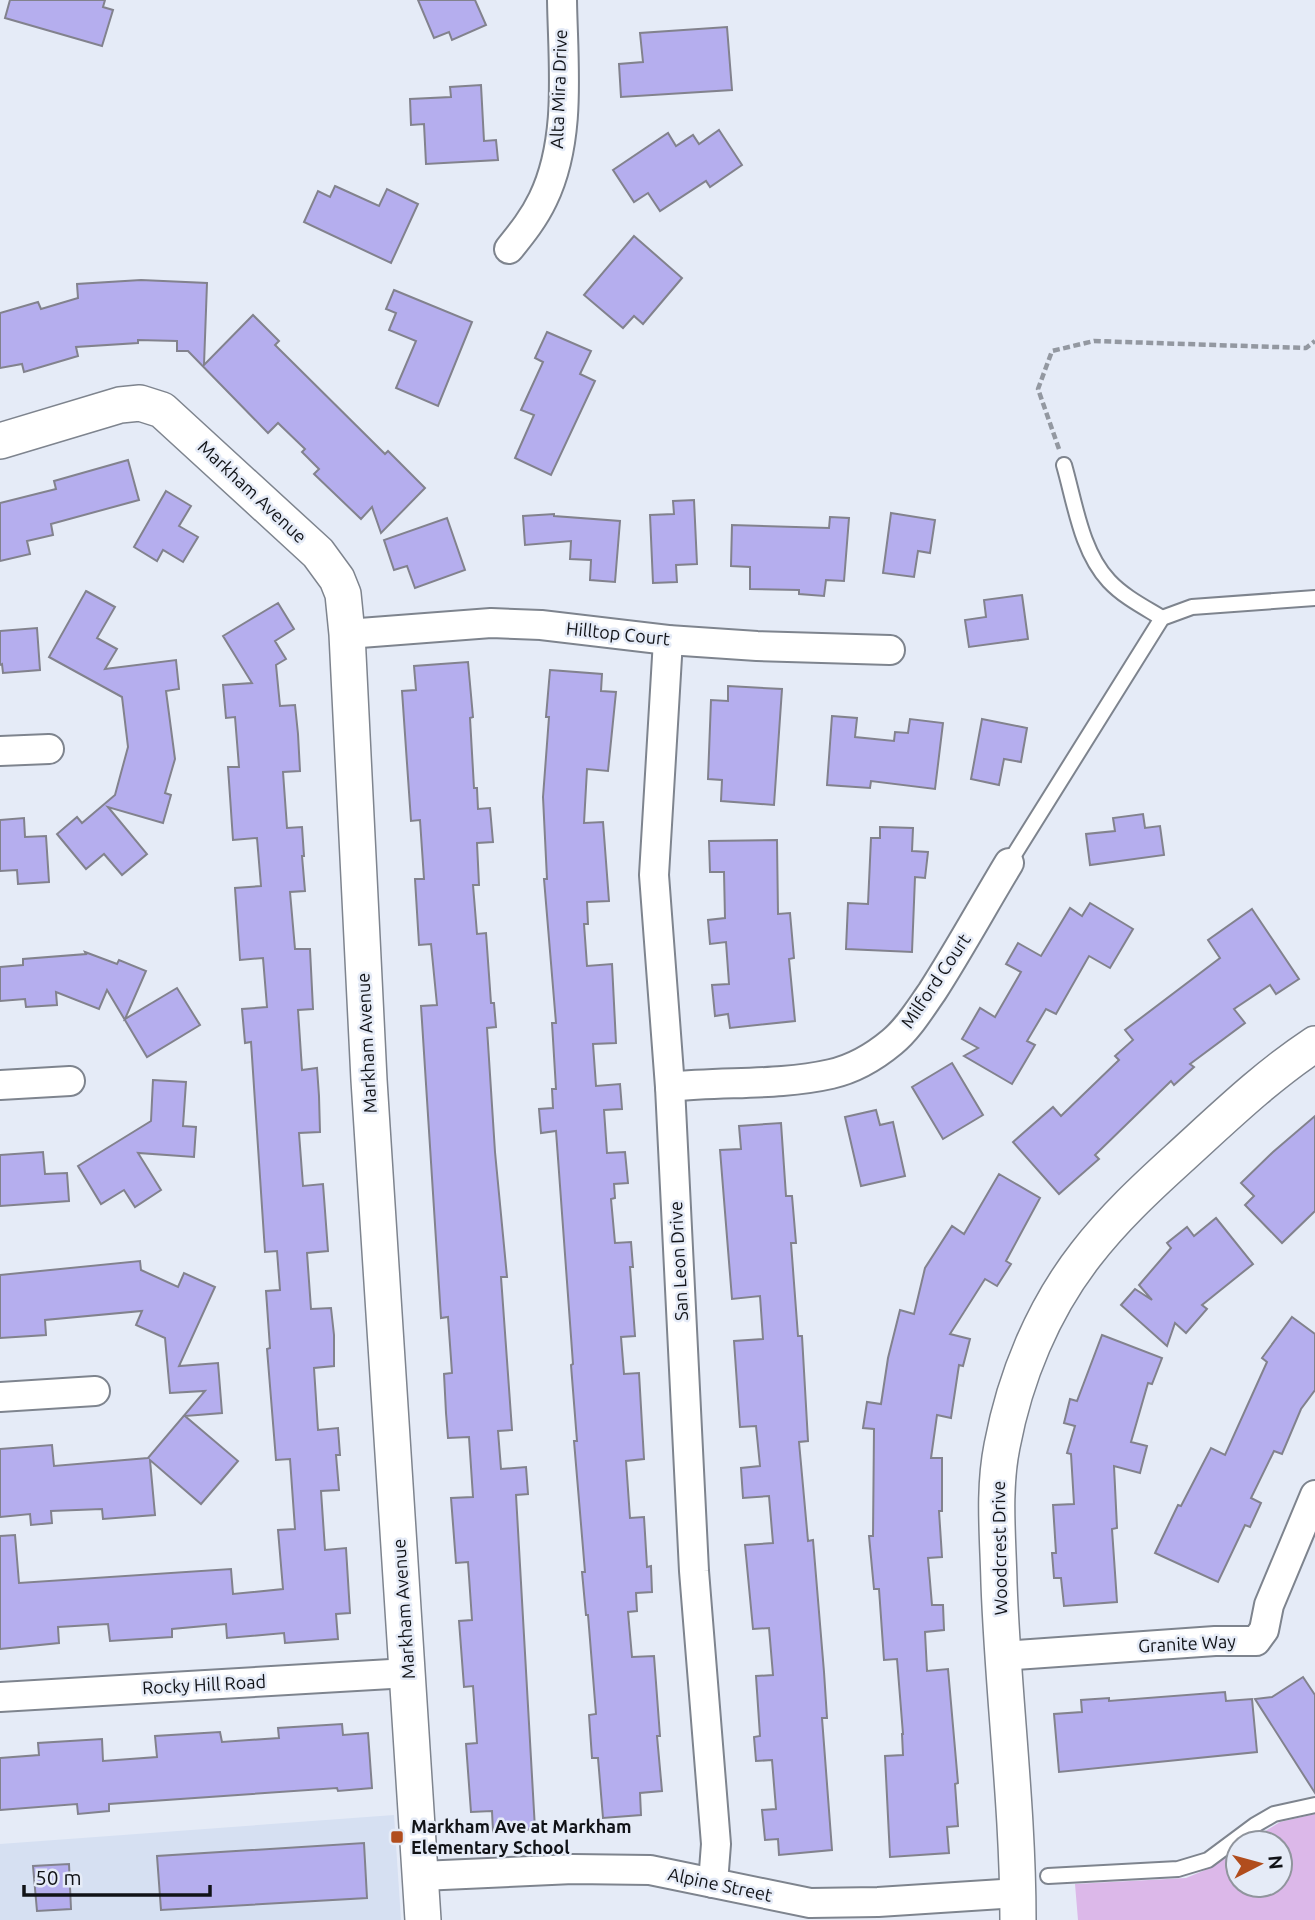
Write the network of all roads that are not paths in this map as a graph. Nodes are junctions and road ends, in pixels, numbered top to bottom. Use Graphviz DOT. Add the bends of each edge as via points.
graph roads {
  1 [pos="562,0"];
  2 [pos="509,248"];
  3 [pos="0,441"];
  4 [pos="1064,465"];
  5 [pos="1315,598"];
  6 [pos="1162,618"];
  7 [pos="347,634"];
  8 [pos="668,640"];
  9 [pos="890,650"];
  10 [pos="49,748"];
  11 [pos="0,751"];
  12 [pos="1009,863"];
  13 [pos="1315,1044"];
  14 [pos="70,1081"];
  15 [pos="0,1085"];
  16 [pos="670,1087"];
  17 [pos="95,1391"];
  18 [pos="0,1397"];
  19 [pos="1315,1495"];
  20 [pos="1002,1656"];
  21 [pos="408,1673"];
  22 [pos="0,1698"];
  23 [pos="1315,1804"];
  24 [pos="421,1876"];
  25 [pos="1048,1876"];
  26 [pos="713,1883"];
  27 [pos="1018,1907"];
  28 [pos="423,1920"];
  1 -- 2 [label="street, Alta Mira Drive" via="562,118 556,162 544,197"];
  3 -- 7 [label="street, Markham Avenue" via="120,405 140,403 162,410 318,554 340,586"];
  4 -- 6 [label="lane" via="1094,559 1129,598"];
  5 -- 6 [label="lane" via="1192,607"];
  6 -- 12 [label="lane"];
  7 -- 8 [label="street, Hilltop Court" via="491,623"];
  7 -- 21 [label="street, Markham Avenue" via="367,1042"];
  8 -- 9 [label="street, Hilltop Court"];
  8 -- 16 [label="street, San Leon Drive" via="654,875"];
  10 -- 11 [label="street"];
  12 -- 16 [label="street, Milford Court" via="914,1018 866,1061 833,1074 795,1080"];
  13 -- 20 [label="street, Woodcrest Drive" via="1253,1091 1125,1208 1085,1255 1054,1302 1013,1401 1002,1447 996,1496"];
  14 -- 15 [label="street"];
  16 -- 26 [label="street, San Leon Drive" via="694,1571 716,1844"];
  17 -- 18 [label="street"];
  19 -- 20 [label="street, Granite Way" via="1256,1641"];
  20 -- 27 [label="street, Woodcrest Drive"];
  21 -- 22 [label="street, Rocky Hill Road"];
  21 -- 24 [label="street, Markham Avenue"];
  23 -- 25 [label="lane" via="1274,1814 1208,1860 1178,1870"];
  24 -- 26 [label="street, Alpine Street" via="650,1870"];
  24 -- 28 [label="street, Markham Avenue"];
  26 -- 27 [label="street, Alpine Street" via="810,1903"];
}
